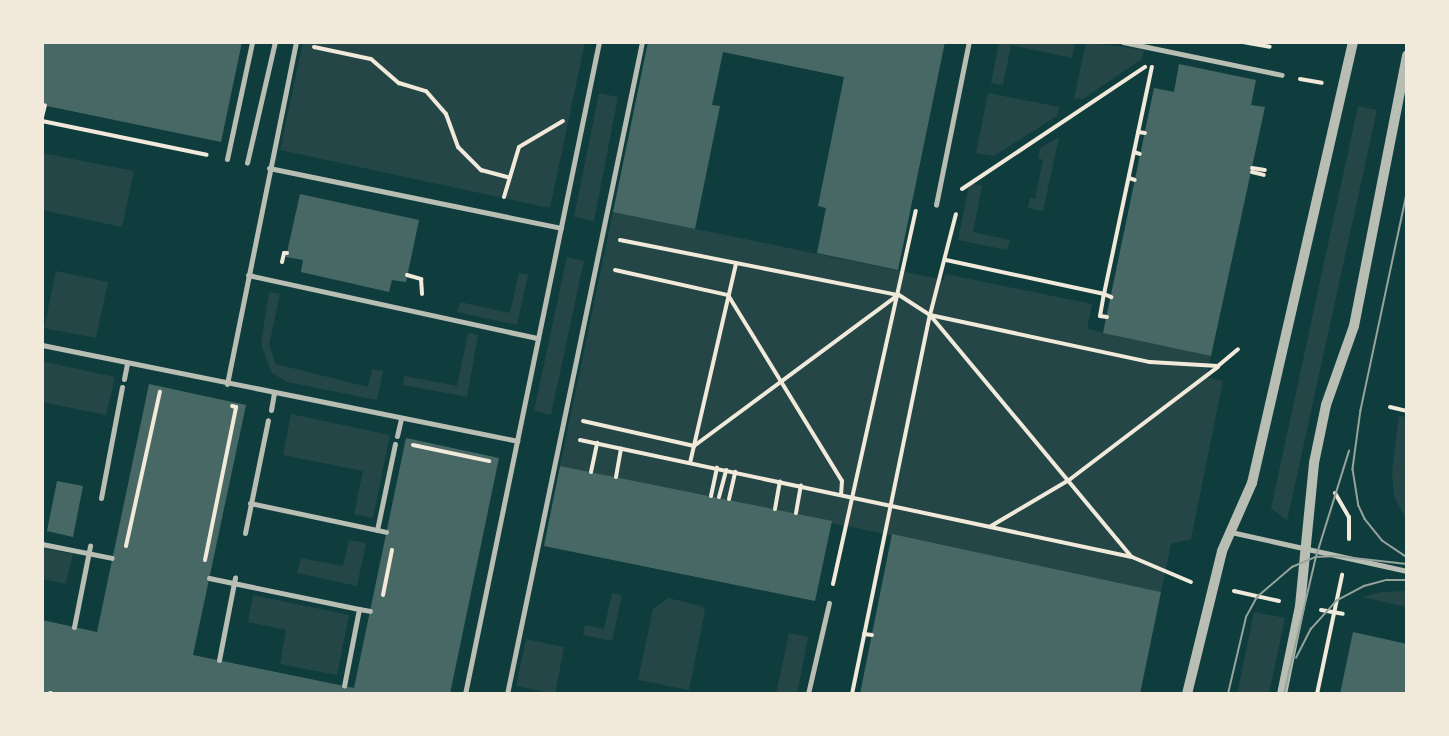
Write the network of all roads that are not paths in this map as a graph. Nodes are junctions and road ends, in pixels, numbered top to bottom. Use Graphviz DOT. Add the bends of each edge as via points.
graph roads {
  1 [pos="252,42"];
  2 [pos="274,42"];
  3 [pos="599,42"];
  4 [pos="642,42"];
  5 [pos="969,42"];
  6 [pos="1123,42"];
  7 [pos="1353,42"];
  8 [pos="296,43"];
  9 [pos="1407,54"];
  10 [pos="1282,75"];
  11 [pos="227,159"];
  12 [pos="247,163"];
  13 [pos="269,168"];
  14 [pos="936,205"];
  15 [pos="561,228"];
  16 [pos="248,275"];
  17 [pos="538,338"];
  18 [pos="42,345"];
  19 [pos="127,363"];
  20 [pos="124,379"];
  21 [pos="227,384"];
  22 [pos="122,387"];
  23 [pos="274,393"];
  24 [pos="271,410"];
  25 [pos="401,418"];
  26 [pos="268,420"];
  27 [pos="397,436"];
  28 [pos="517,441"];
  29 [pos="395,444"];
  30 [pos="101,498"];
  31 [pos="250,503"];
  32 [pos="377,530"];
  33 [pos="386,532"];
  34 [pos="1229,532"];
  35 [pos="244,533"];
  36 [pos="42,544"];
  37 [pos="90,546"];
  38 [pos="1305,549"];
  39 [pos="88,553"];
  40 [pos="112,558"];
  41 [pos="1407,571"];
  42 [pos="209,578"];
  43 [pos="235,581"];
  44 [pos="829,603"];
  45 [pos="360,609"];
  46 [pos="370,611"];
  47 [pos="74,627"];
  48 [pos="219,660"];
  49 [pos="344,686"];
  50 [pos="465,694"];
  51 [pos="507,694"];
  52 [pos="808,694"];
  53 [pos="1187,694"];
  54 [pos="1282,694"];
  1 -- 11 [label="street"];
  2 -- 12 [label="lane"];
  3 -- 15 [label="street"];
  4 -- 51 [label="street"];
  5 -- 14 [label="lane"];
  6 -- 10 [label="street"];
  7 -- 34 [label="street" via="1252,483"];
  8 -- 13 [label="street"];
  9 -- 38 [label="street" via="1354,326 1323,417 1308,500"];
  13 -- 15 [label="street"];
  13 -- 16 [label="street"];
  15 -- 17 [label="street"];
  16 -- 17 [label="street"];
  16 -- 21 [label="street"];
  17 -- 28 [label="street"];
  18 -- 19 [label="street"];
  19 -- 20 [label="street"];
  19 -- 21 [label="street"];
  21 -- 23 [label="street"];
  22 -- 30 [label="street"];
  23 -- 24 [label="street"];
  23 -- 25 [label="street"];
  25 -- 27 [label="street"];
  25 -- 28 [label="street"];
  26 -- 31 [label="street"];
  28 -- 50 [label="street"];
  29 -- 32 [label="street"];
  31 -- 32 [label="street"];
  31 -- 35 [label="street"];
  32 -- 33 [label="street"];
  34 -- 38 [label="lane"];
  34 -- 53 [label="street"];
  36 -- 39 [label="street"];
  37 -- 39 [label="street"];
  38 -- 41 [label="lane"];
  38 -- 54 [label="street" via="1300,606"];
  39 -- 40 [label="street"];
  39 -- 47 [label="street"];
  42 -- 43 [label="street"];
  43 -- 45 [label="street"];
  43 -- 48 [label="street"];
  44 -- 52 [label="lane"];
  45 -- 46 [label="street"];
  45 -- 49 [label="street"];
}
